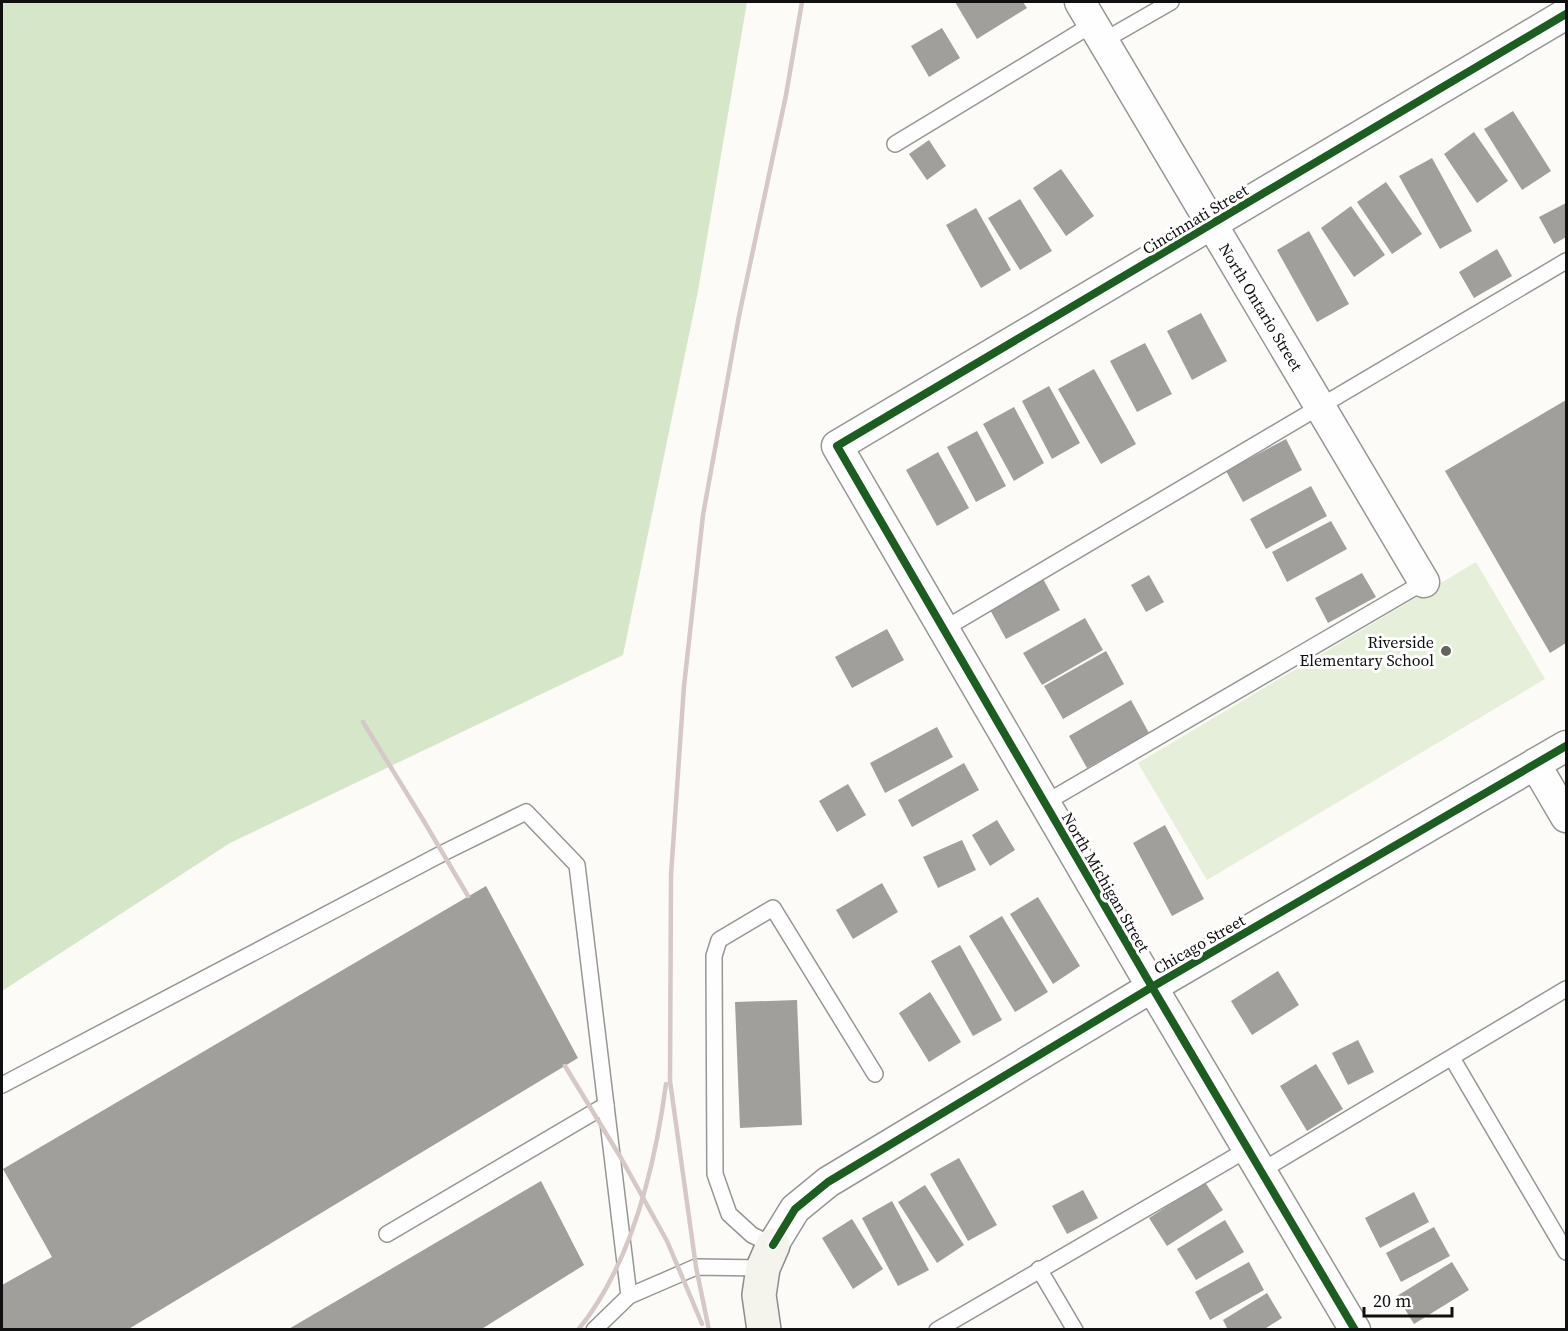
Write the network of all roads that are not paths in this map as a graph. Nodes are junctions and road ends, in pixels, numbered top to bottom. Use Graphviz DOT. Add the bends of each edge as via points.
graph roads {
  1 [pos="1171,2"];
  2 [pos="1566,14"];
  3 [pos="1092,22"];
  4 [pos="895,144"];
  5 [pos="1212,225"];
  6 [pos="1566,261"];
  7 [pos="1320,407"];
  8 [pos="837,446"];
  9 [pos="1424,582"];
  10 [pos="944,629"];
  11 [pos="1566,746"];
  12 [pos="1535,764"];
  13 [pos="1045,803"];
  14 [pos="1566,817"];
  15 [pos="1152,987"];
  16 [pos="1566,989"];
  17 [pos="1452,1058"];
  18 [pos="875,1074"];
  19 [pos="2,1085"];
  20 [pos="606,1105"];
  21 [pos="1255,1160"];
  22 [pos="387,1234"];
  23 [pos="1566,1252"];
  24 [pos="768,1256"];
  25 [pos="1039,1269"];
  26 [pos="629,1296"];
  27 [pos="594,1329"];
  28 [pos="765,1329"];
  29 [pos="938,1329"];
  30 [pos="1075,1329"];
  31 [pos="1356,1329"];
  1 -- 3 [label="lane"];
  2 -- 5 [label="street, Cincinnati Street"];
  3 -- 4 [label="lane"];
  3 -- 5 [label="street, North Ontario Street"];
  5 -- 7 [label="street, North Ontario Street"];
  5 -- 8 [label="street, Cincinnati Street"];
  6 -- 7 [label="lane"];
  7 -- 9 [label="street, North Ontario Street"];
  7 -- 10 [label="lane"];
  8 -- 10 [label="street, North Michigan Street"];
  9 -- 13 [label="lane"];
  10 -- 13 [label="street, North Michigan Street"];
  11 -- 12 [label="street, Chicago Street"];
  12 -- 14 [label="street"];
  12 -- 15 [label="street, Chicago Street"];
  13 -- 15 [label="street, North Michigan Street"];
  15 -- 21 [label="street, North Michigan Street"];
  15 -- 24 [label="street, Chicago Street" via="828,1182 795,1209"];
  16 -- 17 [label="lane"];
  17 -- 21 [label="lane"];
  17 -- 23 [label="lane"];
  18 -- 24 [label="lane" via="773,908 719,940 714,956 715,1174 729,1214"];
  19 -- 20 [label="lane" via="526,812 577,865"];
  20 -- 22 [label="lane"];
  20 -- 26 [label="lane"];
  21 -- 25 [label="lane"];
  21 -- 31 [label="street, North Michigan Street"];
  24 -- 26 [label="lane" via="696,1267"];
  24 -- 28 [label="main road" via="759,1295"];
  25 -- 29 [label="lane"];
  25 -- 30 [label="lane"];
  26 -- 27 [label="lane"];
}
